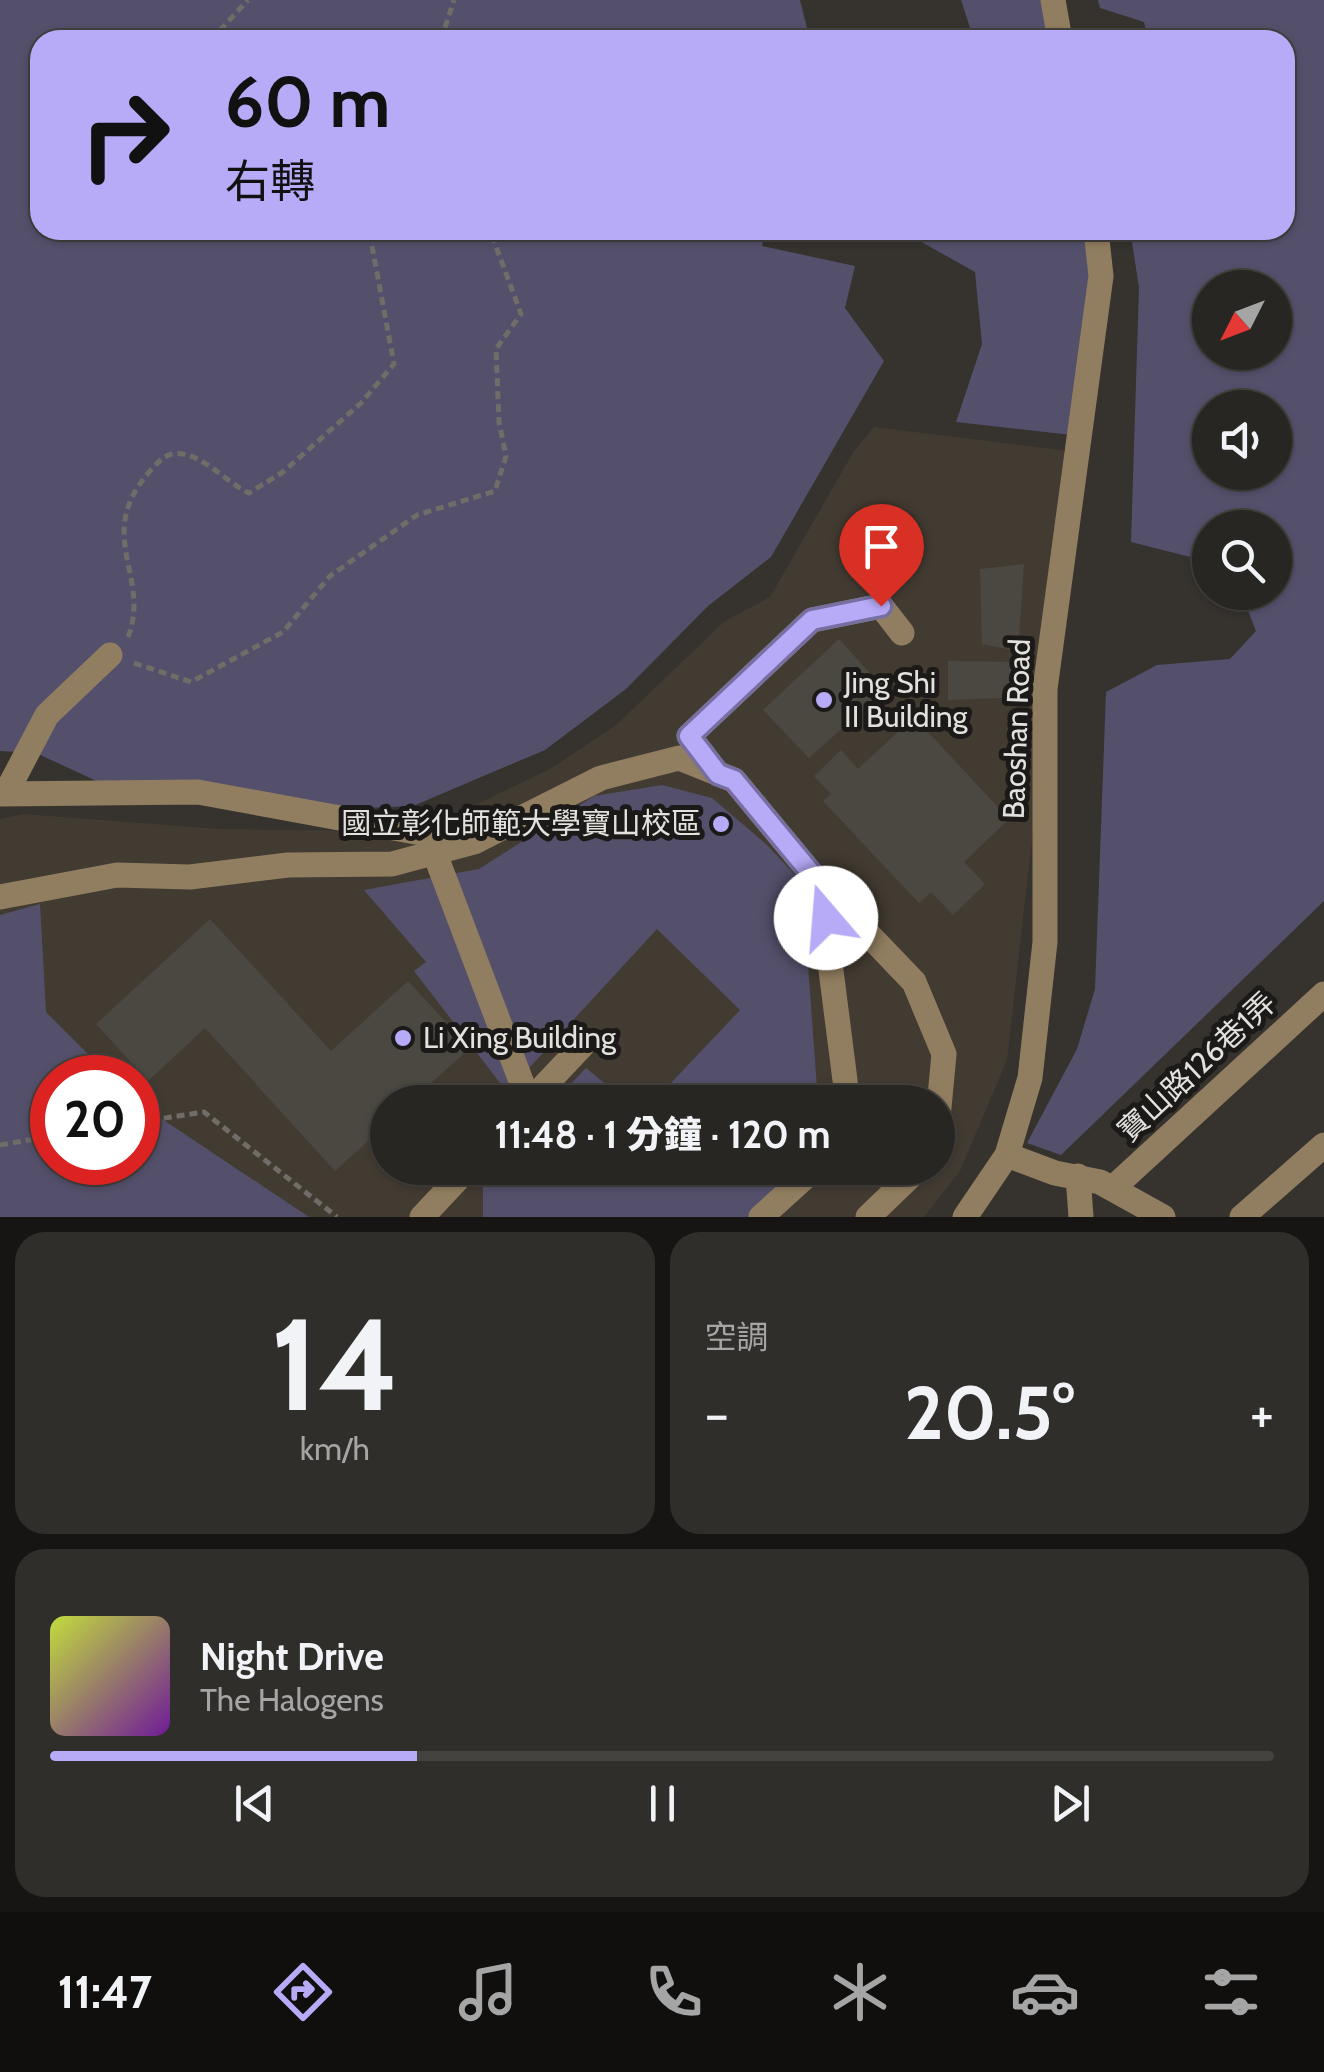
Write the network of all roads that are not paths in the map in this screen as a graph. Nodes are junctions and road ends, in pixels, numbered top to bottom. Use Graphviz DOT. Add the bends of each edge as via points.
graph roads {
  1 [pos="1053,0"];
  2 [pos="1058,30"];
  3 [pos="1097,240"];
  4 [pos="902,633"];
  5 [pos="110,655"];
  6 [pos="718,774"];
  7 [pos="2,789"];
  8 [pos="474,842"];
  9 [pos="436,854"];
  10 [pos="820,884"];
  11 [pos="0,897"];
  12 [pos="1324,994"];
  13 [pos="581,1047"];
  14 [pos="523,1085"];
  15 [pos="545,1085"];
  16 [pos="846,1085"];
  17 [pos="941,1085"];
  18 [pos="1324,1145"];
  19 [pos="1007,1155"];
  20 [pos="1078,1176"];
  21 [pos="452,1185"];
  22 [pos="796,1185"];
  23 [pos="901,1185"];
  24 [pos="1114,1188"];
  25 [pos="422,1217"];
  26 [pos="761,1217"];
  27 [pos="868,1217"];
  28 [pos="965,1217"];
  29 [pos="1081,1217"];
  30 [pos="1163,1217"];
  31 [pos="1242,1217"];
  1 -- 2 [label="street"];
  3 -- 19 [label="street, Baoshan Road" via="1101,276 1045,690 1046,942 1030,1078"];
  4 -- 6 [label="street" via="881,606 812,620 689,736"];
  5 -- 7 [label="street" via="46,715"];
  6 -- 8 [label="street" via="678,758 601,778"];
  6 -- 10 [label="street" via="734,780"];
  7 -- 8 [label="street" via="198,792"];
  8 -- 9 [label="street"];
  9 -- 11 [label="street" via="392,864 117,876"];
  9 -- 14 [label="street"];
  10 -- 16 [label="street"];
  10 -- 17 [label="street" via="914,982 944,1054"];
  12 -- 24 [label="street, 寶山路126巷1弄"];
  13 -- 15 [label="street"];
  18 -- 31 [label="street"];
  19 -- 20 [label="street"];
  19 -- 28 [label="street, Baoshan Road"];
  20 -- 24 [label="street"];
  20 -- 29 [label="street"];
  21 -- 25 [label="street"];
  22 -- 26 [label="street"];
  23 -- 27 [label="street"];
  24 -- 30 [label="street"];
}
